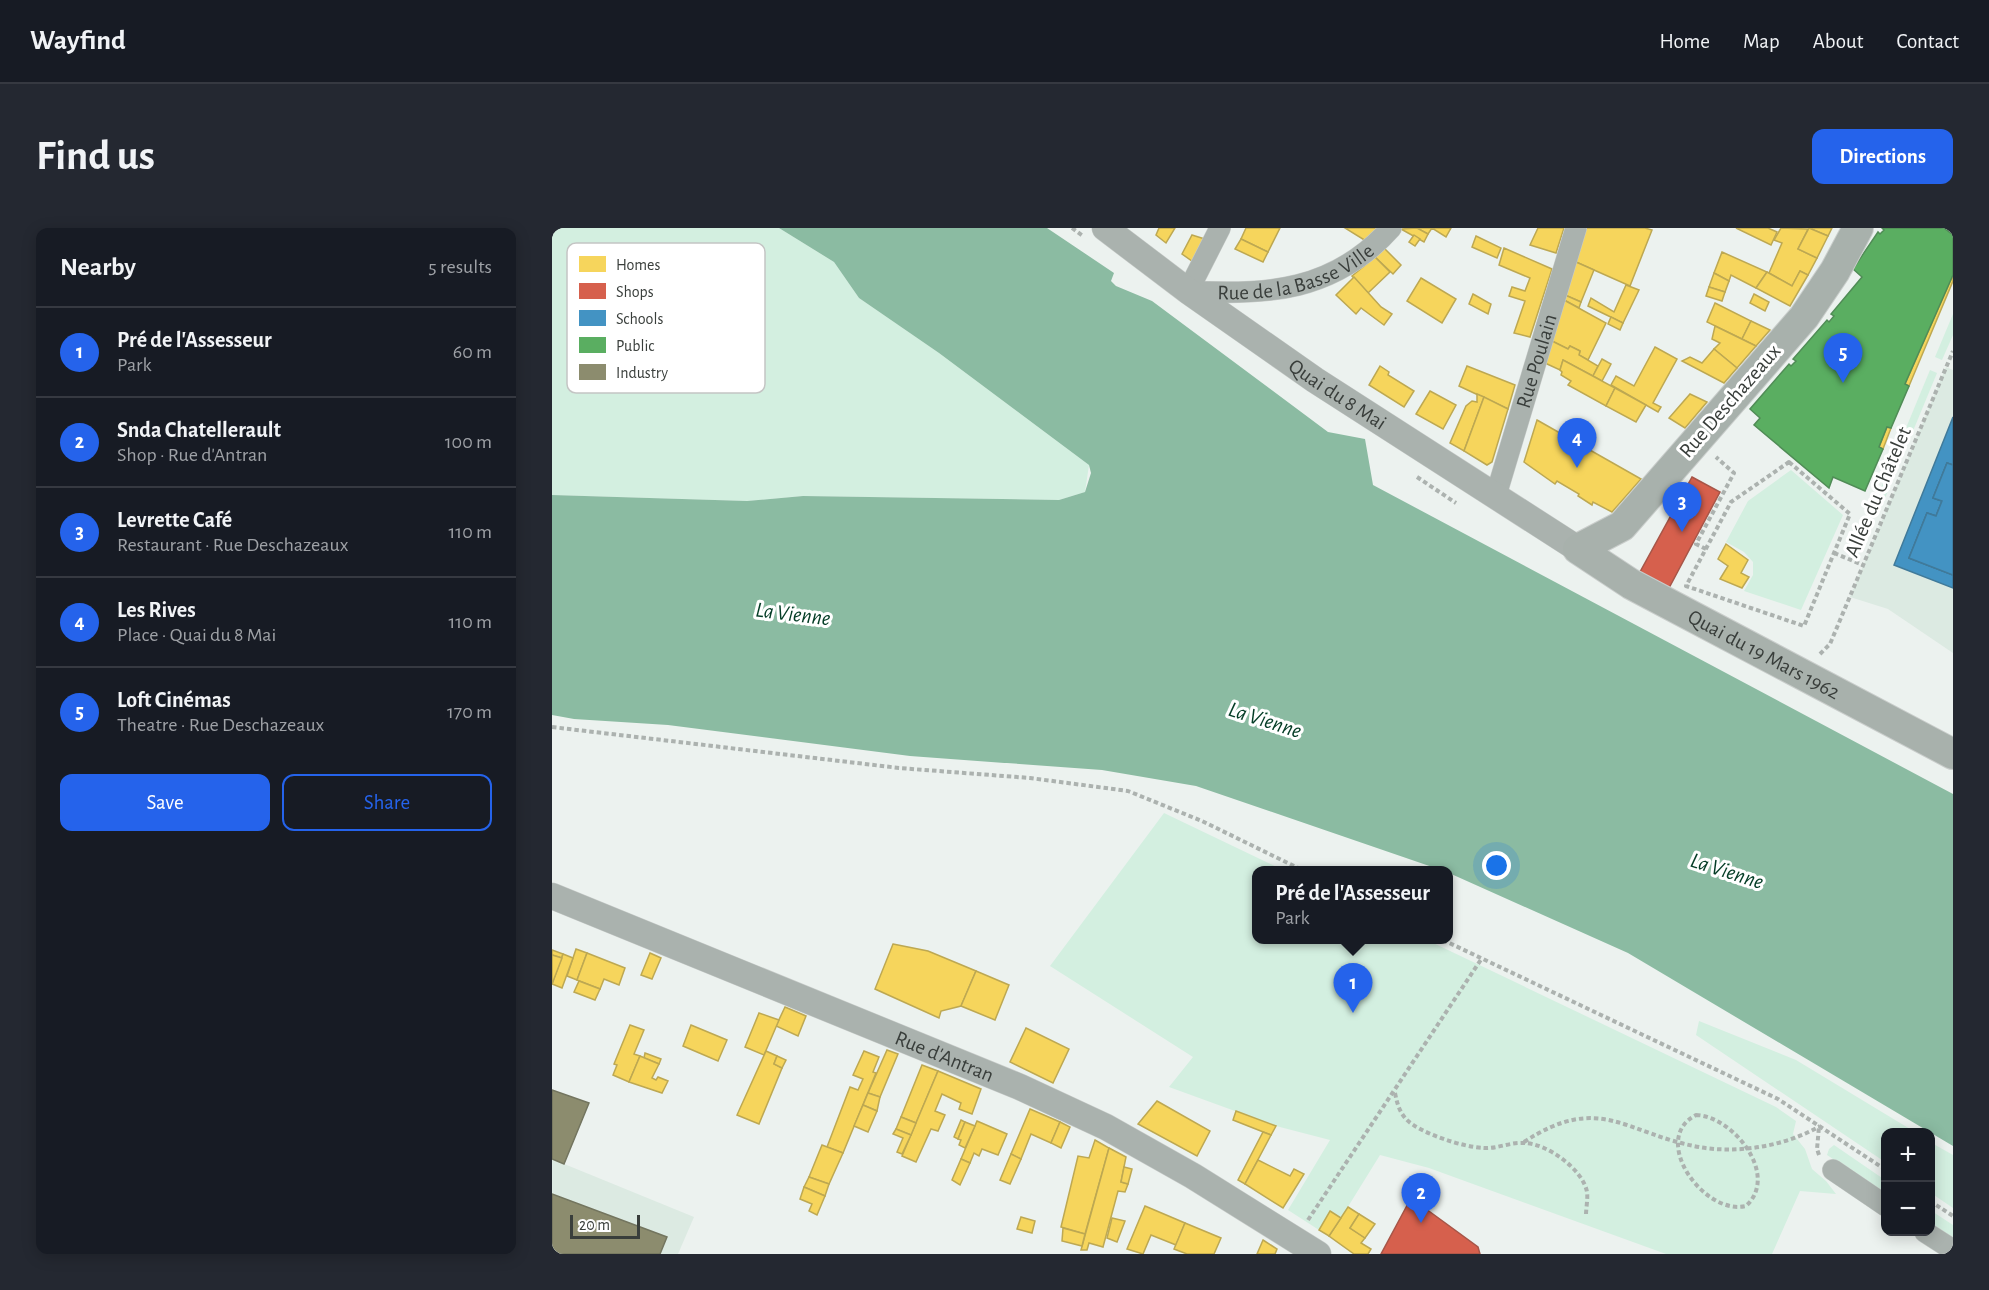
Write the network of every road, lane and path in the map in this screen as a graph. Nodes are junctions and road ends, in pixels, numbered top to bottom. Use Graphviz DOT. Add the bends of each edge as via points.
graph roads {
  1 [pos="1105,228"];
  2 [pos="1220,228"];
  3 [pos="1391,228"];
  4 [pos="1576,228"];
  5 [pos="1858,228"];
  6 [pos="1188,291"];
  7 [pos="1953,351"];
  8 [pos="1946,367"];
  9 [pos="1953,370"];
  10 [pos="1696,440"];
  11 [pos="1496,495"];
  12 [pos="1578,549"];
  13 [pos="1706,549"];
  14 [pos="1834,554"];
  15 [pos="1863,565"];
  16 [pos="1830,644"];
  17 [pos="552,727"];
  18 [pos="1953,754"];
  19 [pos="1294,866"];
  20 [pos="552,896"];
  21 [pos="1453,944"];
  22 [pos="1482,958"];
  23 [pos="1395,1093"];
  24 [pos="1820,1126"];
  25 [pos="1524,1142"];
  26 [pos="1677,1142"];
  27 [pos="1746,1148"];
  28 [pos="1881,1167"];
  29 [pos="1833,1170"];
  30 [pos="1881,1203"];
  31 [pos="1935,1204"];
  32 [pos="1586,1215"];
  33 [pos="1953,1216"];
  34 [pos="1931,1236"];
  35 [pos="1296,1239"];
  36 [pos="1953,1250"];
  37 [pos="1318,1254"];
  1 -- 6 [label="street, Quai du 8 Mai"];
  2 -- 6 [label="street"];
  3 -- 6 [label="street, Rue de la Basse Ville" via="1349,266 1316,279 1250,293"];
  4 -- 11 [label="street, Rue Poulain"];
  5 -- 10 [label="main road, Rue Deschazeaux" via="1804,317"];
  6 -- 11 [label="street, Quai du 8 Mai" via="1315,380"];
  7 -- 8 [label="path, Allée du Châtelet"];
  8 -- 9 [label="path"];
  8 -- 15 [label="path, Allée du Châtelet"];
  10 -- 12 [label="main road, Rue Deschazeaux" via="1622,526"];
  10 -- 13 [label="path" via="1734,473 1696,544"];
  11 -- 12 [label="street, Quai du 8 Mai"];
  12 -- 18 [label="main road, Quai du 19 Mars 1962" via="1631,584"];
  13 -- 14 [label="path" via="1686,586 1804,626"];
  13 -- 14 [label="path" via="1731,502 1789,462 1850,514"];
  14 -- 15 [label="path"];
  15 -- 16 [label="path, Allée du Châtelet"];
  17 -- 19 [label="path" via="1128,792 1202,821"];
  20 -- 35 [label="street, Rue d'Antran" via="1020,1087 1106,1127"];
  21 -- 22 [label="path"];
  22 -- 23 [label="path"];
  22 -- 24 [label="path" via="1778,1099"];
  23 -- 25 [label="path" via="1398,1107 1417,1128 1462,1145 1482,1148"];
  23 -- 35 [label="path"];
  24 -- 27 [label="path" via="1798,1139"];
  24 -- 28 [label="path"];
  25 -- 26 [label="path" via="1563,1122 1587,1117 1615,1119"];
  25 -- 32 [label="path" via="1544,1149 1578,1174 1587,1191"];
  26 -- 27 [label="path" via="1724,1150"];
  26 -- 27 [label="path" via="1681,1126 1696,1115 1722,1122"];
  26 -- 27 [label="path" via="1682,1162 1701,1190 1715,1201 1737,1208 1746,1206 1756,1189 1757,1175"];
  29 -- 30 [label="street"];
  31 -- 33 [label="path"];
  34 -- 36 [label="street"];
  35 -- 37 [label="street, Rue d'Antran"];
}
